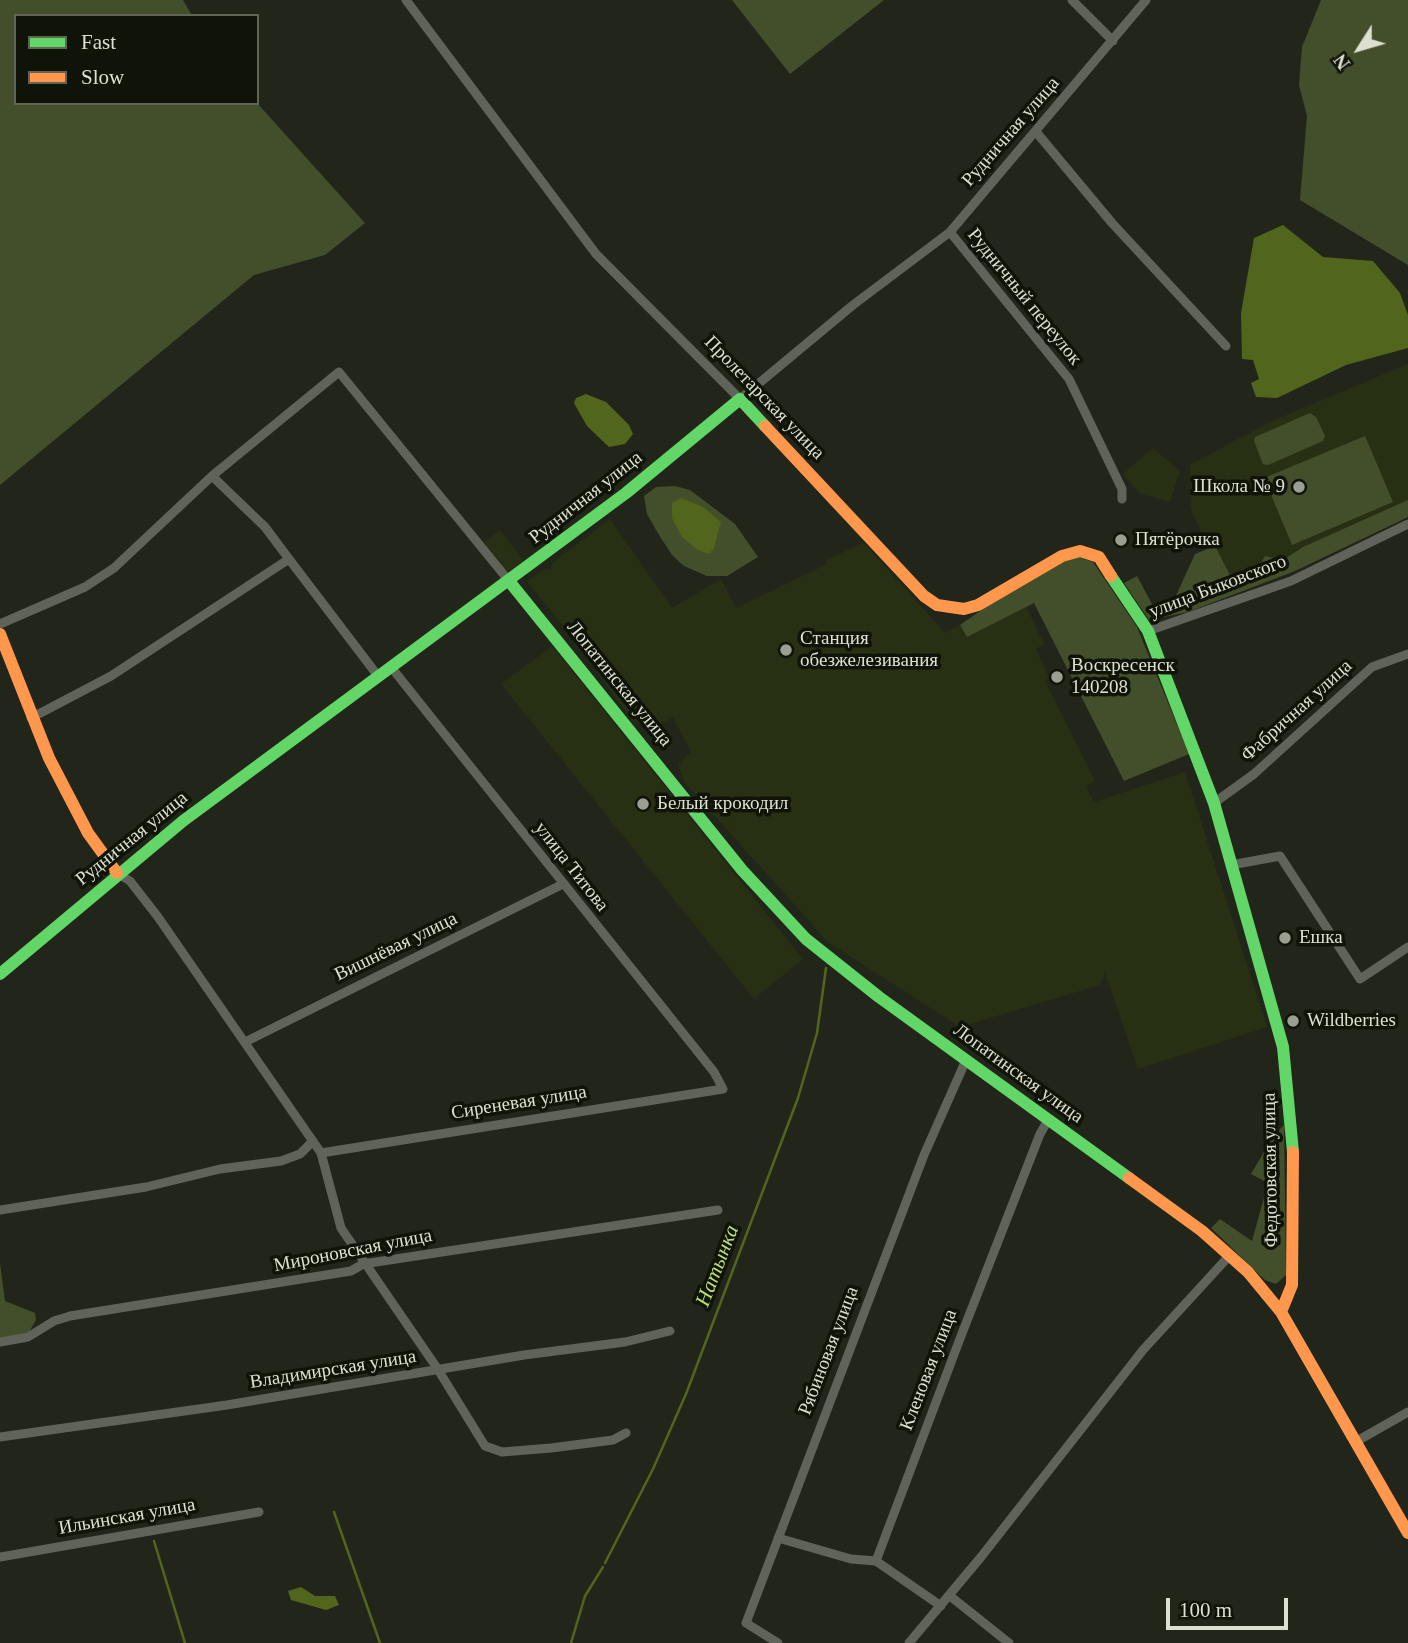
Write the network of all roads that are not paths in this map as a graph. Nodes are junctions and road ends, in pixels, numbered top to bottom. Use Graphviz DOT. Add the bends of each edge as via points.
graph roads {
  1 [pos="406,0"];
  2 [pos="1072,0"];
  3 [pos="1146,0"];
  4 [pos="1113,41"];
  5 [pos="1037,133"];
  6 [pos="950,232"];
  7 [pos="1226,345"];
  8 [pos="740,399"];
  9 [pos="212,475"];
  10 [pos="1122,499"];
  11 [pos="1408,524"];
  12 [pos="289,559"];
  13 [pos="509,581"];
  14 [pos="0,625"];
  15 [pos="1148,631"];
  16 [pos="0,634"];
  17 [pos="1408,654"];
  18 [pos="391,667"];
  19 [pos="378,676"];
  20 [pos="31,718"];
  21 [pos="1214,803"];
  22 [pos="1231,865"];
  23 [pos="117,873"];
  24 [pos="561,885"];
  25 [pos="1408,947"];
  26 [pos="0,974"];
  27 [pos="247,1041"];
  28 [pos="966,1060"];
  29 [pos="723,1089"];
  30 [pos="1048,1120"];
  31 [pos="313,1141"];
  32 [pos="321,1153"];
  33 [pos="0,1210"];
  34 [pos="718,1210"];
  35 [pos="1230,1255"];
  36 [pos="363,1264"];
  37 [pos="1281,1312"];
  38 [pos="670,1331"];
  39 [pos="0,1342"];
  40 [pos="437,1368"];
  41 [pos="1408,1412"];
  42 [pos="626,1433"];
  43 [pos="0,1437"];
  44 [pos="1357,1441"];
  45 [pos="259,1512"];
  46 [pos="1408,1533"];
  47 [pos="778,1538"];
  48 [pos="0,1557"];
  49 [pos="876,1561"];
  50 [pos="950,1596"];
  51 [pos="941,1606"];
  52 [pos="778,1643"];
  53 [pos="909,1643"];
  54 [pos="1009,1643"];
  1 -- 8 [label="street, Пролетарская улица" via="596,254"];
  2 -- 4 [label="street"];
  3 -- 4 [label="street, Рудничная улица"];
  4 -- 5 [label="street, Рудничная улица"];
  5 -- 6 [label="street, Рудничная улица"];
  5 -- 7 [label="street" via="1112,223"];
  6 -- 8 [label="street, Рудничная улица"];
  6 -- 10 [label="street, Рудничный переулок" via="1069,379 1122,489"];
  8 -- 13 [label="main road, Рудничная улица"];
  8 -- 15 [label="main road, Пролетарская улица" via="937,606 964,609 978,605 1062,556 1080,551 1099,557"];
  9 -- 12 [label="street" via="265,527"];
  9 -- 13 [label="street, Лопатинская улица" via="340,372"];
  9 -- 14 [label="street, Лопатинская улица" via="114,568 85,587"];
  11 -- 15 [label="street, улица Быковского" via="1291,581"];
  12 -- 19 [label="street"];
  12 -- 20 [label="street" via="111,676"];
  13 -- 18 [label="main road, Рудничная улица"];
  13 -- 28 [label="main road, Лопатинская улица" via="778,912 825,955"];
  15 -- 21 [label="main road, улица Быковского"];
  16 -- 20 [label="main road"];
  17 -- 21 [label="street, Фабричная улица" via="1372,667 1254,774"];
  18 -- 19 [label="main road, Рудничная улица"];
  18 -- 24 [label="street, улица Титова"];
  19 -- 23 [label="main road, Рудничная улица"];
  20 -- 23 [label="main road" via="88,833"];
  21 -- 22 [label="main road, улица Быковского"];
  22 -- 25 [label="street" via="1280,856 1360,978"];
  22 -- 37 [label="main road, Федотовская улица" via="1283,1046 1290,1095 1292,1285"];
  23 -- 26 [label="main road, Рудничная улица"];
  23 -- 27 [label="street" via="130,881 158,917"];
  24 -- 27 [label="street, Вишнёвая улица"];
  24 -- 29 [label="street, улица Титова" via="714,1072"];
  27 -- 31 [label="street"];
  28 -- 30 [label="main road, Лопатинская улица"];
  28 -- 47 [label="street, Рябиновая улица" via="932,1133"];
  29 -- 32 [label="street, Сиреневая улица"];
  30 -- 35 [label="main road, Лопатинская улица"];
  30 -- 49 [label="street, Кленовая улица" via="965,1323"];
  31 -- 32 [label="street"];
  31 -- 33 [label="street" via="300,1154 281,1161"];
  32 -- 36 [label="street" via="341,1228"];
  34 -- 36 [label="street, Мироновская улица"];
  35 -- 37 [label="main road, Федотовская улица"];
  35 -- 50 [label="street" via="1143,1350"];
  36 -- 39 [label="street, Мироновская улица" via="351,1271 61,1318 28,1337"];
  36 -- 40 [label="street"];
  37 -- 44 [label="main road, Федотовская улица"];
  38 -- 40 [label="street, Владимирская улица" via="625,1342"];
  40 -- 42 [label="street" via="490,1450 563,1447 613,1440"];
  40 -- 43 [label="street, Владимирская улица" via="227,1405"];
  41 -- 44 [label="street"];
  44 -- 46 [label="main road, Федотовская улица"];
  45 -- 48 [label="street, Ильинская улица"];
  47 -- 49 [label="street" via="851,1559"];
  47 -- 52 [label="street, Рябиновая улица" via="746,1623"];
  49 -- 51 [label="street"];
  50 -- 51 [label="street"];
  50 -- 54 [label="street"];
  51 -- 53 [label="street"];
}
